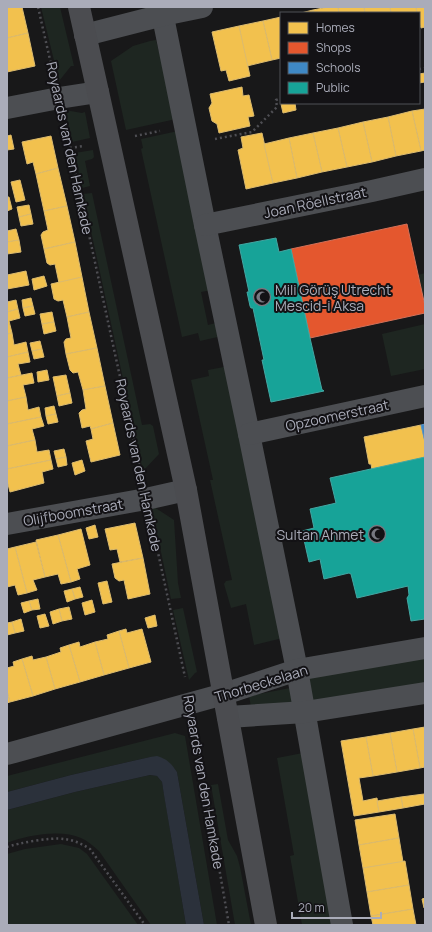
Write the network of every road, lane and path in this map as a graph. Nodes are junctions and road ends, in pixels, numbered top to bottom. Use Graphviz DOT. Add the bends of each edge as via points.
graph roads {
  1 [pos="38,7"];
  2 [pos="78,7"];
  3 [pos="202,7"];
  4 [pos="162,11"];
  5 [pos="85,35"];
  6 [pos="98,92"];
  7 [pos="59,98"];
  8 [pos="280,98"];
  9 [pos="7,108"];
  10 [pos="189,144"];
  11 [pos="425,179"];
  12 [pos="205,225"];
  13 [pos="425,396"];
  14 [pos="249,434"];
  15 [pos="186,490"];
  16 [pos="146,499"];
  17 [pos="7,524"];
  18 [pos="425,648"];
  19 [pos="297,670"];
  20 [pos="425,693"];
  21 [pos="224,694"];
  22 [pos="191,704"];
  23 [pos="305,712"];
  24 [pos="228,717"];
  25 [pos="7,754"];
  26 [pos="7,847"];
  27 [pos="145,925"];
  28 [pos="229,925"];
  29 [pos="266,925"];
  30 [pos="342,925"];
  1 -- 7 [label="path, Royaards van den Hamkade"];
  2 -- 5 [label="street"];
  3 -- 4 [label="street"];
  4 -- 5 [label="street"];
  4 -- 10 [label="street"];
  5 -- 6 [label="street"];
  6 -- 7 [label="street"];
  6 -- 15 [label="street"];
  7 -- 9 [label="street"];
  7 -- 16 [label="path, Royaards van den Hamkade"];
  8 -- 10 [label="path" via="276,100 277,107 252,132"];
  10 -- 12 [label="street"];
  11 -- 12 [label="street, Joan Röellstraat"];
  12 -- 14 [label="street"];
  13 -- 14 [label="street, Opzoomerstraat"];
  14 -- 19 [label="street"];
  15 -- 16 [label="street, Olijfboomstraat"];
  15 -- 21 [label="street"];
  16 -- 17 [label="street, Olijfboomstraat"];
  16 -- 22 [label="path, Royaards van den Hamkade"];
  18 -- 19 [label="street, Thorbeckelaan"];
  19 -- 21 [label="street, Thorbeckelaan"];
  19 -- 23 [label="street"];
  20 -- 23 [label="street, Thorbeckelaan"];
  21 -- 22 [label="street, Thorbeckelaan"];
  21 -- 24 [label="street"];
  22 -- 25 [label="street, Thorbeckelaan"];
  22 -- 28 [label="path, Royaards van den Hamkade"];
  23 -- 24 [label="street, Thorbeckelaan"];
  23 -- 30 [label="street"];
  24 -- 29 [label="street"];
  26 -- 27 [label="path" via="42,840 63,839 79,843 90,850"];
}
